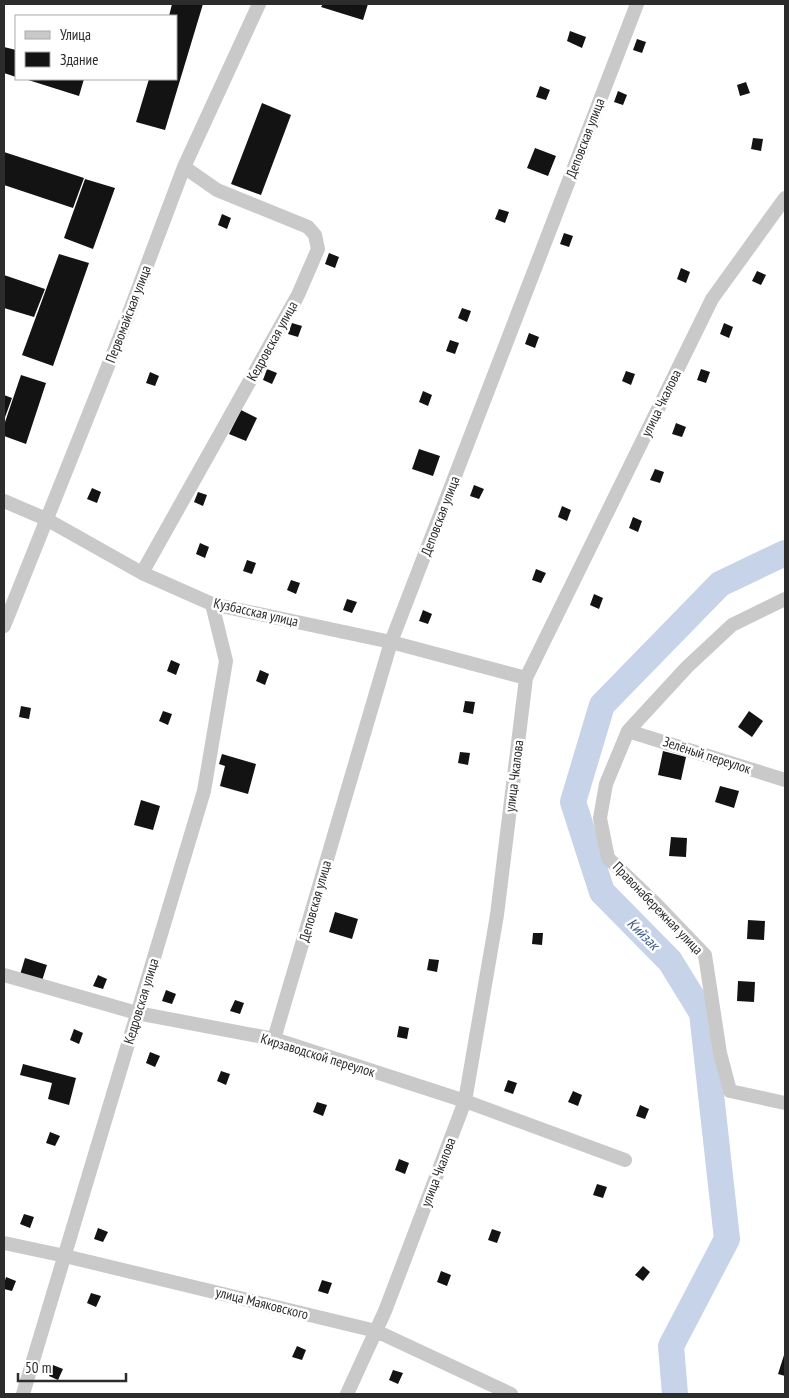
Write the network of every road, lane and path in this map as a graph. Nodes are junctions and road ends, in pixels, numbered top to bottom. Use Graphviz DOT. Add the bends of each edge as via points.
graph roads {
  1 [pos="259,4"];
  2 [pos="637,4"];
  3 [pos="184,167"];
  4 [pos="785,198"];
  5 [pos="4,502"];
  6 [pos="46,519"];
  7 [pos="142,574"];
  8 [pos="785,599"];
  9 [pos="212,604"];
  10 [pos="4,626"];
  11 [pos="391,642"];
  12 [pos="526,678"];
  13 [pos="628,731"];
  14 [pos="785,780"];
  15 [pos="4,975"];
  16 [pos="137,1013"];
  17 [pos="274,1039"];
  18 [pos="465,1102"];
  19 [pos="785,1102"];
  20 [pos="625,1160"];
  21 [pos="4,1243"];
  22 [pos="65,1256"];
  23 [pos="376,1331"];
  24 [pos="23,1394"];
  25 [pos="347,1394"];
  26 [pos="511,1394"];
  1 -- 3 [label="street, Первомайская улица"];
  2 -- 11 [label="street, Деповская улица"];
  3 -- 6 [label="street, Первомайская улица"];
  3 -- 7 [label="street, Кедровская улица" via="217,190 308,226 315,235 318,249 293,303"];
  4 -- 12 [label="street, улица Чкалова" via="712,299"];
  5 -- 6 [label="street, Кузбасская улица"];
  6 -- 7 [label="street, Кузбасская улица"];
  6 -- 10 [label="street, Первомайская улица"];
  7 -- 9 [label="street, Кузбасская улица"];
  8 -- 13 [label="street, Правонабережная улица" via="732,626 687,667"];
  9 -- 11 [label="street, Кузбасская улица"];
  9 -- 16 [label="street, Кедровская улица" via="226,661 204,791"];
  11 -- 12 [label="street, Кузбасская улица"];
  11 -- 17 [label="street, Деповская улица"];
  12 -- 18 [label="street, улица Чкалова" via="498,915"];
  13 -- 14 [label="street, Зелёный переулок"];
  13 -- 19 [label="street, Правонабережная улица" via="606,784 600,818 608,858 705,955 720,1053 730,1091"];
  15 -- 16 [label="street, Кирзаводской переулок"];
  16 -- 17 [label="street, Кирзаводской переулок"];
  16 -- 22 [label="street, Кедровская улица"];
  17 -- 18 [label="street, Кирзаводской переулок"];
  18 -- 20 [label="street, Кирзаводской переулок"];
  18 -- 23 [label="street, улица Чкалова"];
  21 -- 22 [label="street, улица Маяковского"];
  22 -- 23 [label="street, улица Маяковского"];
  22 -- 24 [label="street, Кедровская улица"];
  23 -- 25 [label="street, улица Чкалова"];
  23 -- 26 [label="street, улица Маяковского"];
}
